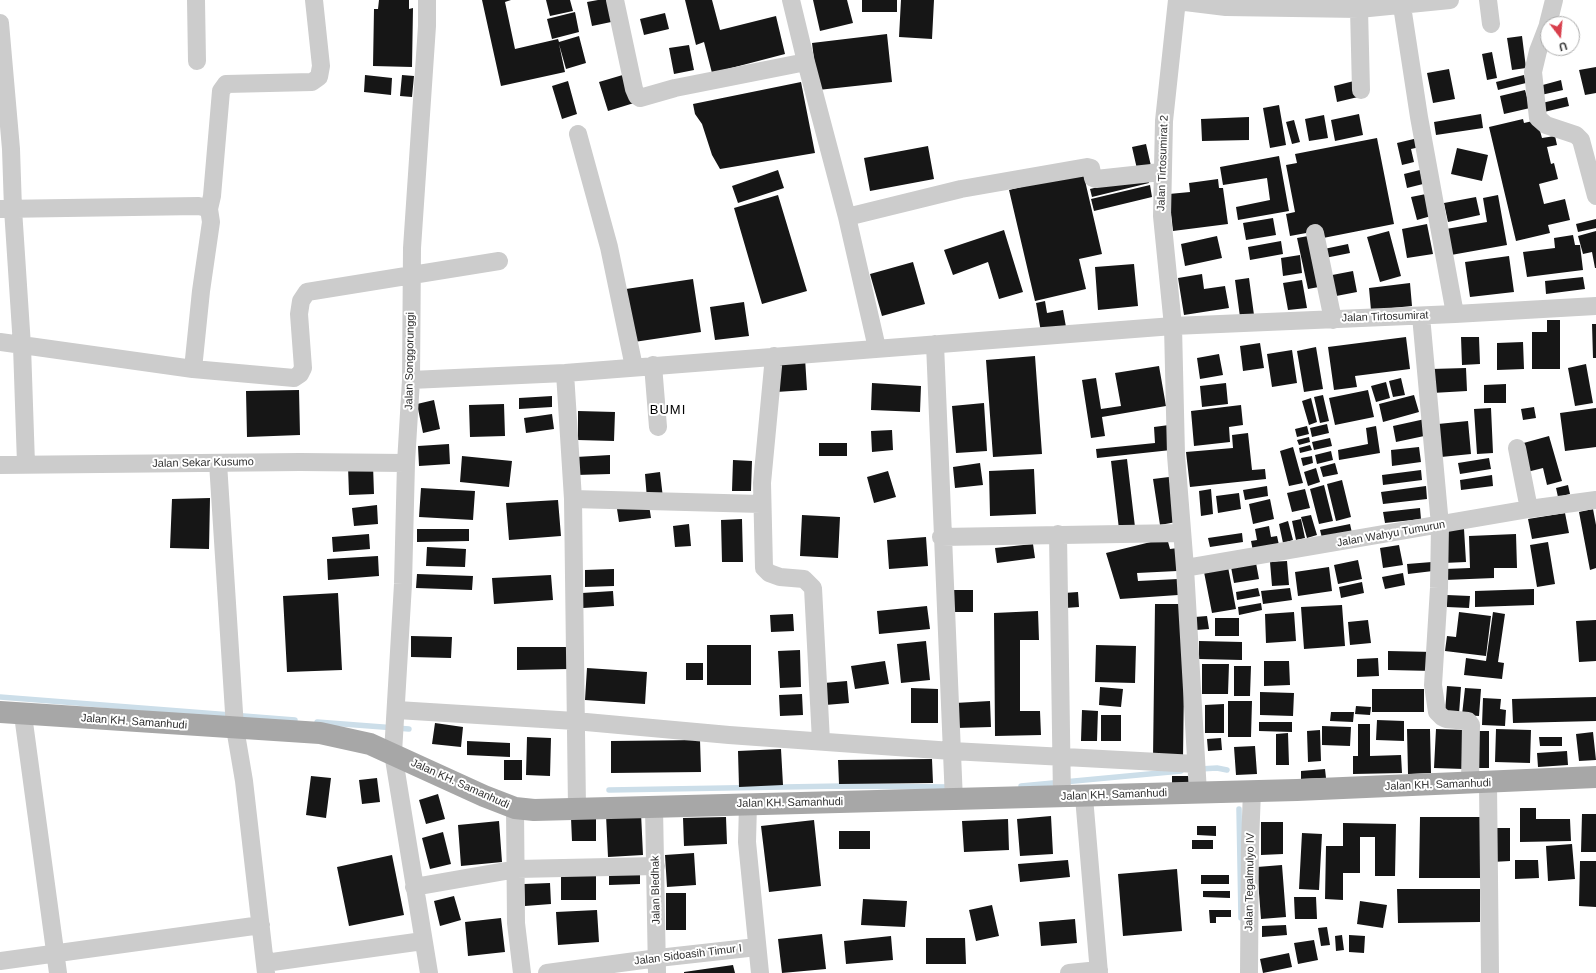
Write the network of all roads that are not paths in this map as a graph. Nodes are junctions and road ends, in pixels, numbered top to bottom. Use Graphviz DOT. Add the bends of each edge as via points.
graph roads {
  1 [pos="196,0"];
  2 [pos="314,0"];
  3 [pos="426,0"];
  4 [pos="615,0"];
  5 [pos="792,0"];
  6 [pos="1177,0"];
  7 [pos="1450,0"];
  8 [pos="1488,0"];
  9 [pos="1554,0"];
  10 [pos="1402,6"];
  11 [pos="1359,9"];
  12 [pos="1550,16"];
  13 [pos="0,23"];
  14 [pos="1491,24"];
  15 [pos="1540,46"];
  16 [pos="197,61"];
  17 [pos="806,62"];
  18 [pos="1361,90"];
  19 [pos="578,134"];
  20 [pos="1161,172"];
  21 [pos="1596,196"];
  22 [pos="6,209"];
  23 [pos="209,209"];
  24 [pos="847,217"];
  25 [pos="1315,234"];
  26 [pos="499,261"];
  27 [pos="412,274"];
  28 [pos="1596,306"];
  29 [pos="1455,314"];
  30 [pos="1421,316"];
  31 [pos="1333,320"];
  32 [pos="1173,326"];
  33 [pos="0,342"];
  34 [pos="935,344"];
  35 [pos="22,346"];
  36 [pos="877,348"];
  37 [pos="774,356"];
  38 [pos="653,365"];
  39 [pos="634,367"];
  40 [pos="193,369"];
  41 [pos="565,373"];
  42 [pos="411,380"];
  43 [pos="658,427"];
  44 [pos="1517,448"];
  45 [pos="218,463"];
  46 [pos="406,463"];
  47 [pos="26,464"];
  48 [pos="0,465"];
  49 [pos="573,499"];
  50 [pos="1596,500"];
  51 [pos="761,504"];
  52 [pos="1529,509"];
  53 [pos="1440,525"];
  54 [pos="1182,533"];
  55 [pos="1058,534"];
  56 [pos="941,537"];
  57 [pos="1185,568"];
  58 [pos="0,712"];
  59 [pos="23,715"];
  60 [pos="235,718"];
  61 [pos="575,721"];
  62 [pos="395,731"];
  63 [pos="821,742"];
  64 [pos="952,751"];
  65 [pos="1060,757"];
  66 [pos="1197,776"];
  67 [pos="1596,777"];
  68 [pos="1479,784"];
  69 [pos="953,789"];
  70 [pos="1252,791"];
  71 [pos="1062,797"];
  72 [pos="1084,797"];
  73 [pos="748,804"];
  74 [pos="654,807"];
  75 [pos="515,808"];
  76 [pos="577,808"];
  77 [pos="656,866"];
  78 [pos="517,868"];
  79 [pos="414,887"];
  80 [pos="261,926"];
  81 [pos="423,941"];
  82 [pos="757,947"];
  83 [pos="56,952"];
  84 [pos="0,961"];
  85 [pos="657,965"];
  86 [pos="266,968"];
  87 [pos="1099,972"];
  88 [pos="58,973"];
  89 [pos="429,973"];
  90 [pos="522,973"];
  91 [pos="547,973"];
  92 [pos="760,973"];
  93 [pos="1069,973"];
  94 [pos="1249,973"];
  95 [pos="1490,973"];
  1 -- 16 [label="street"];
  2 -- 23 [label="street" via="321,66 319,77 312,82 226,84 221,88"];
  3 -- 27 [label="street, Jalan Songgorunggi" via="427,26"];
  4 -- 17 [label="street" via="634,89 640,98 675,88"];
  5 -- 17 [label="street"];
  6 -- 11 [label="street" via="1226,6"];
  6 -- 20 [label="street, Jalan Tirtosumirat 2"];
  7 -- 10 [label="street"];
  8 -- 14 [label="street"];
  9 -- 12 [label="street"];
  10 -- 11 [label="street"];
  10 -- 29 [label="street" via="1419,117"];
  11 -- 18 [label="street"];
  13 -- 22 [label="street" via="11,148"];
  15 -- 21 [label="street" via="1533,72 1538,118 1546,125 1576,135 1581,140"];
  17 -- 24 [label="street"];
  19 -- 39 [label="street" via="609,247"];
  20 -- 24 [label="street" via="1096,179 1093,178 1091,168 1087,167 961,190"];
  20 -- 32 [label="street, Jalan Tirtosumirat 2" via="1162,216"];
  22 -- 23 [label="street" via="199,206"];
  22 -- 35 [label="street"];
  23 -- 40 [label="street" via="211,222"];
  24 -- 36 [label="street"];
  25 -- 31 [label="street"];
  26 -- 27 [label="street"];
  27 -- 40 [label="street" via="307,292 301,301 299,314 303,368 294,378"];
  27 -- 42 [label="street, Jalan Songgorunggi"];
  28 -- 29 [label="street, Jalan Tirtosumirat"];
  29 -- 30 [label="street, Jalan Tirtosumirat"];
  30 -- 31 [label="street, Jalan Tirtosumirat"];
  30 -- 53 [label="street"];
  31 -- 32 [label="street, Jalan Tirtosumirat"];
  32 -- 34 [label="street, Jalan Tirtosumirat"];
  32 -- 54 [label="street, Jalan Tirtosumirat 2" via="1176,455"];
  33 -- 35 [label="street"];
  34 -- 36 [label="street, Jalan Tirtosumirat"];
  34 -- 56 [label="street"];
  35 -- 40 [label="street"];
  35 -- 47 [label="street"];
  36 -- 37 [label="street, Jalan Tirtosumirat"];
  37 -- 38 [label="street, Jalan Tirtosumirat"];
  37 -- 51 [label="street"];
  38 -- 39 [label="street, Jalan Tirtosumirat"];
  38 -- 43 [label="street"];
  39 -- 41 [label="street, Jalan Tirtosumirat"];
  41 -- 42 [label="street, Jalan Tirtosumirat"];
  41 -- 49 [label="street"];
  42 -- 46 [label="street, Jalan Songgorunggi"];
  44 -- 52 [label="street"];
  45 -- 46 [label="street, Jalan Sekar Kusumo"];
  45 -- 47 [label="street, Jalan Sekar Kusumo"];
  45 -- 60 [label="street"];
  46 -- 62 [label="street, Jalan Songgorunggi"];
  47 -- 48 [label="street, Jalan Sekar Kusumo"];
  49 -- 51 [label="street"];
  49 -- 61 [label="street"];
  50 -- 52 [label="street, Jalan Wahyu Tumurun"];
  51 -- 63 [label="street" via="764,568 780,577 804,579 812,588"];
  52 -- 53 [label="street, Jalan Wahyu Tumurun"];
  53 -- 57 [label="street, Jalan Wahyu Tumurun"];
  53 -- 68 [label="street" via="1433,685 1437,712 1446,720 1468,721 1471,725"];
  54 -- 55 [label="street"];
  54 -- 57 [label="street, Jalan Tirtosumirat 2"];
  55 -- 56 [label="street"];
  55 -- 65 [label="street"];
  56 -- 64 [label="street"];
  57 -- 66 [label="street, Jalan Tirtosumirat 2"];
  58 -- 59 [label="main road, Jalan KH. Samanhudi"];
  59 -- 60 [label="main road, Jalan KH. Samanhudi"];
  59 -- 83 [label="street"];
  60 -- 62 [label="main road, Jalan KH. Samanhudi" via="370,744"];
  60 -- 80 [label="street"];
  61 -- 62 [label="street"];
  61 -- 63 [label="street"];
  61 -- 76 [label="street"];
  62 -- 75 [label="main road, Jalan KH. Samanhudi" via="454,783"];
  62 -- 79 [label="street, Jalan Songgorunggi"];
  63 -- 64 [label="street"];
  64 -- 65 [label="street"];
  64 -- 69 [label="street"];
  65 -- 66 [label="street"];
  65 -- 71 [label="street"];
  66 -- 70 [label="main road, Jalan KH. Samanhudi"];
  66 -- 72 [label="main road, Jalan KH. Samanhudi"];
  67 -- 68 [label="main road, Jalan KH. Samanhudi"];
  68 -- 70 [label="main road, Jalan KH. Samanhudi"];
  68 -- 95 [label="street"];
  69 -- 71 [label="main road, Jalan KH. Samanhudi"];
  69 -- 73 [label="main road, Jalan KH. Samanhudi"];
  70 -- 94 [label="street, Jalan Tegalmulyo IV"];
  71 -- 72 [label="main road, Jalan KH. Samanhudi"];
  72 -- 87 [label="street"];
  73 -- 74 [label="main road, Jalan KH. Samanhudi"];
  73 -- 82 [label="street" via="747,842"];
  74 -- 76 [label="main road, Jalan KH. Samanhudi"];
  74 -- 77 [label="street, Jalan Bledhak"];
  75 -- 76 [label="main road, Jalan KH. Samanhudi"];
  75 -- 78 [label="street"];
  77 -- 78 [label="street"];
  77 -- 85 [label="street, Jalan Bledhak"];
  78 -- 79 [label="street"];
  78 -- 90 [label="street" via="516,923"];
  79 -- 81 [label="street, Jalan Songgorunggi"];
  80 -- 83 [label="street"];
  80 -- 86 [label="street"];
  81 -- 86 [label="street"];
  81 -- 89 [label="street, Jalan Songgorunggi"];
  82 -- 85 [label="street, Jalan Sidoasih Timur I"];
  82 -- 92 [label="street"];
  83 -- 84 [label="street"];
  83 -- 88 [label="street"];
  85 -- 91 [label="street, Jalan Sidoasih Timur I"];
  87 -- 93 [label="street"];
}
